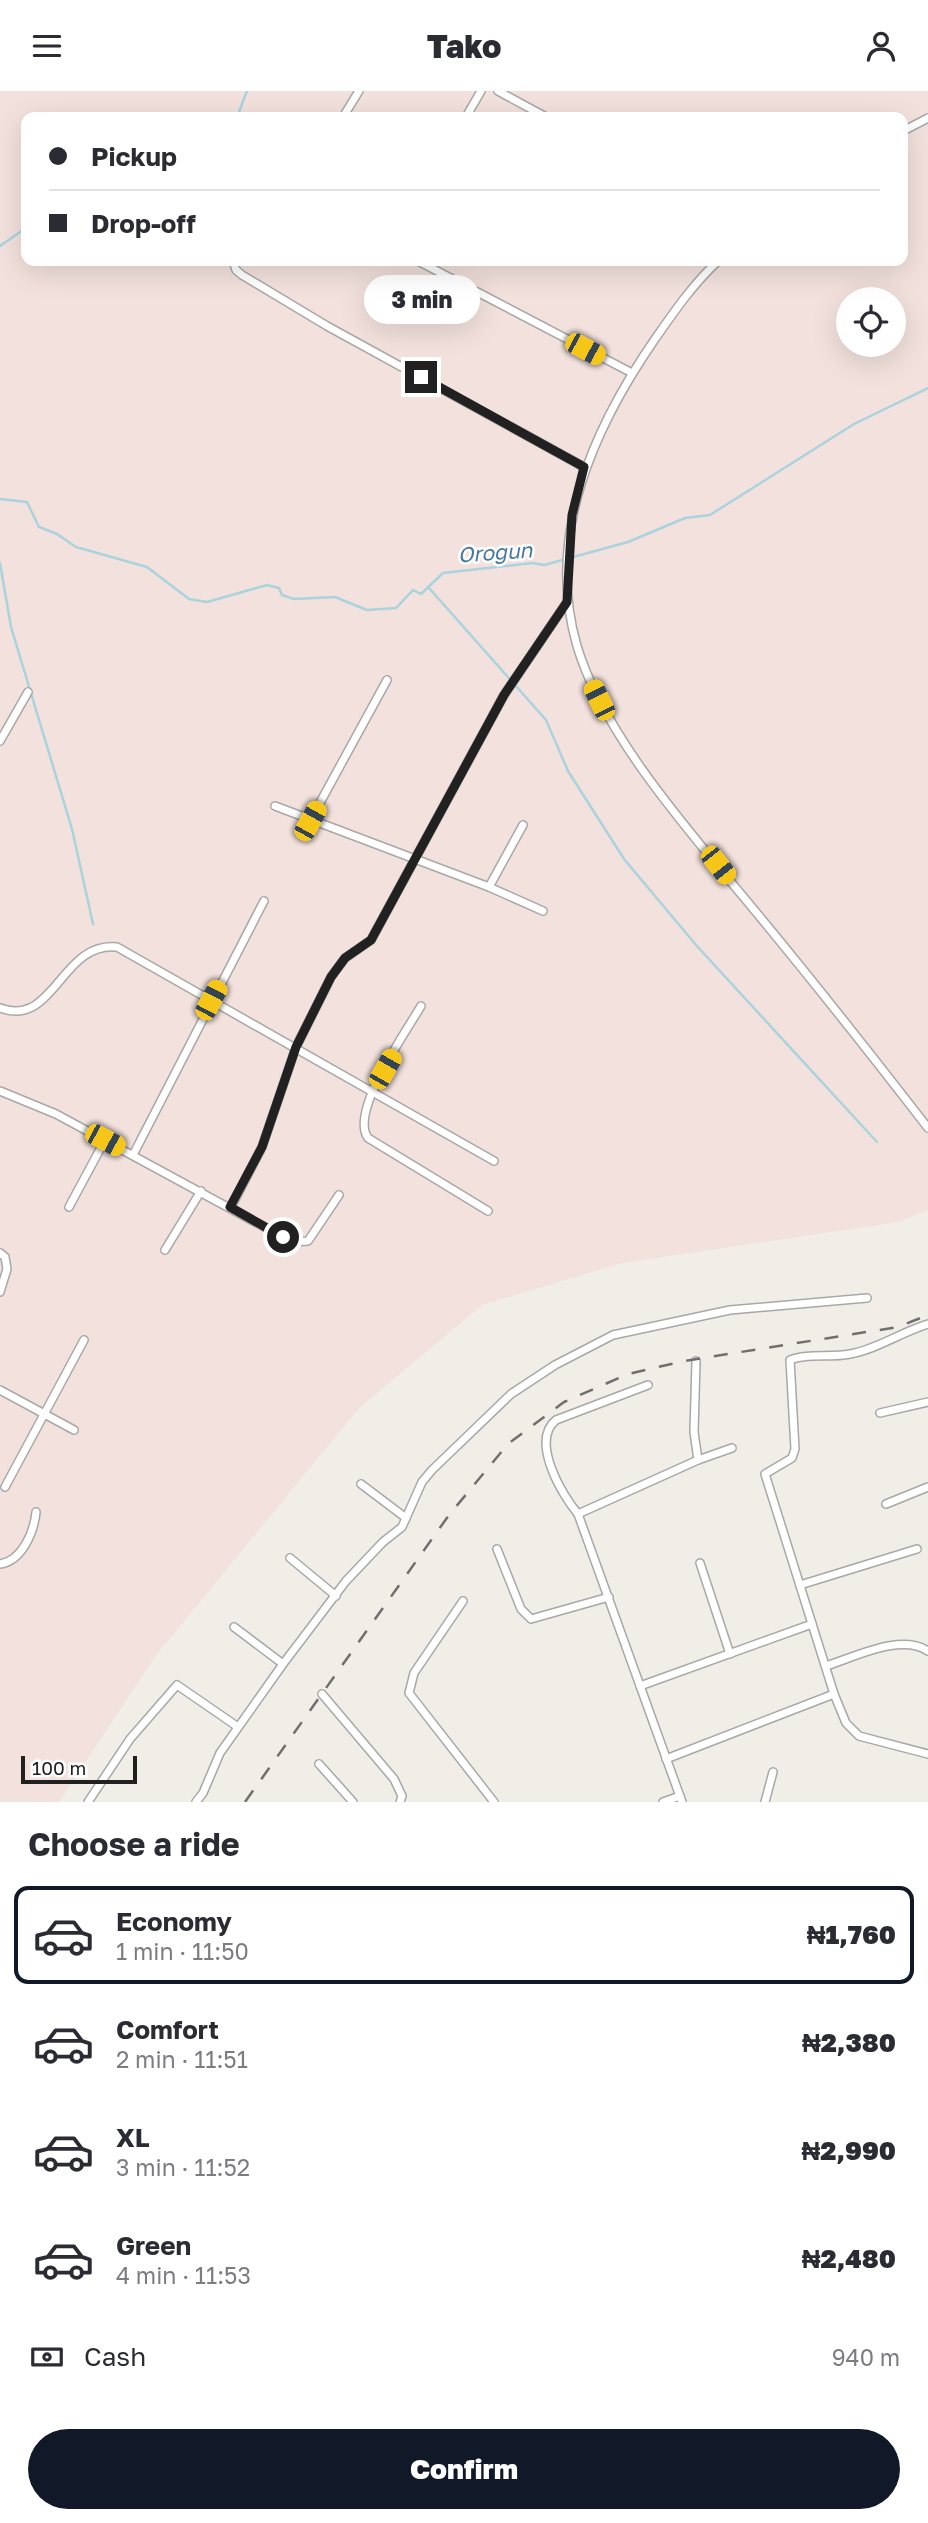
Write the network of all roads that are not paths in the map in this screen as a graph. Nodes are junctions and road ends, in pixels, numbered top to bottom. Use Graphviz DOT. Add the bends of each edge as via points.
graph roads {
  1 [pos="359,91"];
  2 [pos="481,91"];
  3 [pos="498,91"];
  4 [pos="347,112"];
  5 [pos="469,112"];
  6 [pos="537,112"];
  7 [pos="928,118"];
  8 [pos="908,128"];
  9 [pos="235,266"];
  10 [pos="428,266"];
  11 [pos="714,266"];
  12 [pos="632,373"];
  13 [pos="584,467"];
  14 [pos="567,602"];
  15 [pos="387,680"];
  16 [pos="28,692"];
  17 [pos="0,741"];
  18 [pos="275,806"];
  19 [pos="310,821"];
  20 [pos="523,825"];
  21 [pos="414,861"];
  22 [pos="489,887"];
  23 [pos="264,901"];
  24 [pos="543,911"];
  25 [pos="211,1000"];
  26 [pos="421,1006"];
  27 [pos="0,1008"];
  28 [pos="296,1047"];
  29 [pos="373,1090"];
  30 [pos="0,1091"];
  31 [pos="928,1128"];
  32 [pos="105,1140"];
  33 [pos="133,1155"];
  34 [pos="494,1161"];
  35 [pos="201,1191"];
  36 [pos="339,1195"];
  37 [pos="69,1207"];
  38 [pos="230,1207"];
  39 [pos="488,1211"];
  40 [pos="165,1250"];
  41 [pos="0,1254"];
  42 [pos="0,1292"];
  43 [pos="867,1298"];
  44 [pos="928,1324"];
  45 [pos="84,1340"];
  46 [pos="696,1361"];
  47 [pos="648,1385"];
  48 [pos="0,1390"];
  49 [pos="928,1402"];
  50 [pos="880,1413"];
  51 [pos="45,1414"];
  52 [pos="74,1430"];
  53 [pos="732,1448"];
  54 [pos="698,1460"];
  55 [pos="361,1483"];
  56 [pos="5,1487"];
  57 [pos="928,1487"];
  58 [pos="886,1504"];
  59 [pos="36,1512"];
  60 [pos="578,1514"];
  61 [pos="406,1518"];
  62 [pos="497,1549"];
  63 [pos="916,1549"];
  64 [pos="290,1559"];
  65 [pos="0,1563"];
  66 [pos="700,1563"];
  67 [pos="800,1585"];
  68 [pos="336,1596"];
  69 [pos="609,1597"];
  70 [pos="463,1601"];
  71 [pos="812,1624"];
  72 [pos="234,1627"];
  73 [pos="926,1647"];
  74 [pos="730,1654"];
  75 [pos="283,1664"];
  76 [pos="826,1666"];
  77 [pos="640,1686"];
  78 [pos="322,1694"];
  79 [pos="834,1694"];
  80 [pos="238,1727"];
  81 [pos="928,1754"];
  82 [pos="666,1759"];
  83 [pos="319,1764"];
  84 [pos="773,1772"];
  85 [pos="681,1799"];
  86 [pos="88,1802"];
  87 [pos="196,1802"];
  88 [pos="354,1802"];
  89 [pos="400,1802"];
  90 [pos="494,1802"];
  91 [pos="663,1802"];
  92 [pos="765,1802"];
  1 -- 4 [label="street"];
  2 -- 5 [label="street"];
  3 -- 6 [label="street"];
  7 -- 8 [label="street"];
  9 -- 13 [label="street" via="242,275 327,326"];
  10 -- 12 [label="street"];
  11 -- 12 [label="street" via="682,301"];
  12 -- 13 [label="street"];
  13 -- 14 [label="street" via="572,515"];
  14 -- 21 [label="street" via="504,695"];
  14 -- 31 [label="street" via="587,675 618,732 661,793"];
  15 -- 19 [label="street"];
  16 -- 17 [label="street"];
  18 -- 19 [label="street"];
  19 -- 21 [label="street"];
  20 -- 22 [label="street"];
  21 -- 22 [label="street"];
  21 -- 28 [label="street" via="371,940 345,958 331,977"];
  22 -- 24 [label="street"];
  23 -- 25 [label="street"];
  25 -- 27 [label="street" via="117,947 104,946 86,953 42,1000 25,1011"];
  25 -- 28 [label="street"];
  25 -- 33 [label="street"];
  26 -- 29 [label="street"];
  28 -- 29 [label="street"];
  28 -- 38 [label="street" via="262,1147"];
  29 -- 34 [label="street"];
  29 -- 39 [label="street" via="362,1119 368,1138"];
  30 -- 32 [label="street"];
  32 -- 33 [label="street"];
  32 -- 37 [label="street"];
  33 -- 35 [label="street"];
  35 -- 38 [label="street"];
  35 -- 40 [label="street"];
  36 -- 38 [label="street" via="314,1235 300,1243"];
  41 -- 42 [label="street" via="6,1262"];
  43 -- 61 [label="street" via="730,1310 596,1343 511,1394 461,1439 422,1482"];
  44 -- 67 [label="street" via="868,1349 793,1358 788,1363 795,1449 792,1458 765,1474"];
  45 -- 51 [label="street"];
  46 -- 54 [label="street"];
  47 -- 60 [label="street" via="556,1420 549,1427 548,1459"];
  48 -- 51 [label="street"];
  49 -- 50 [label="street"];
  51 -- 52 [label="street"];
  51 -- 56 [label="street"];
  53 -- 54 [label="street"];
  54 -- 60 [label="street"];
  55 -- 61 [label="street"];
  57 -- 58 [label="street"];
  59 -- 65 [label="street" via="19,1555"];
  60 -- 69 [label="street"];
  61 -- 68 [label="street"];
  62 -- 69 [label="street" via="521,1609 531,1619"];
  63 -- 67 [label="street"];
  64 -- 68 [label="street"];
  66 -- 74 [label="street"];
  67 -- 71 [label="street"];
  68 -- 75 [label="street"];
  69 -- 77 [label="street"];
  70 -- 90 [label="street" via="414,1673 408,1693"];
  71 -- 74 [label="street"];
  71 -- 76 [label="street"];
  72 -- 75 [label="street"];
  73 -- 76 [label="street" via="895,1646"];
  74 -- 77 [label="street"];
  75 -- 80 [label="street"];
  76 -- 79 [label="street"];
  77 -- 82 [label="street"];
  78 -- 89 [label="street" via="394,1779 402,1795"];
  79 -- 81 [label="street" via="846,1723 859,1737"];
  79 -- 82 [label="street"];
  80 -- 86 [label="street" via="177,1685 130,1739"];
  80 -- 87 [label="street"];
  82 -- 85 [label="street"];
  83 -- 88 [label="street"];
  84 -- 92 [label="street"];
  85 -- 91 [label="street"];
}
